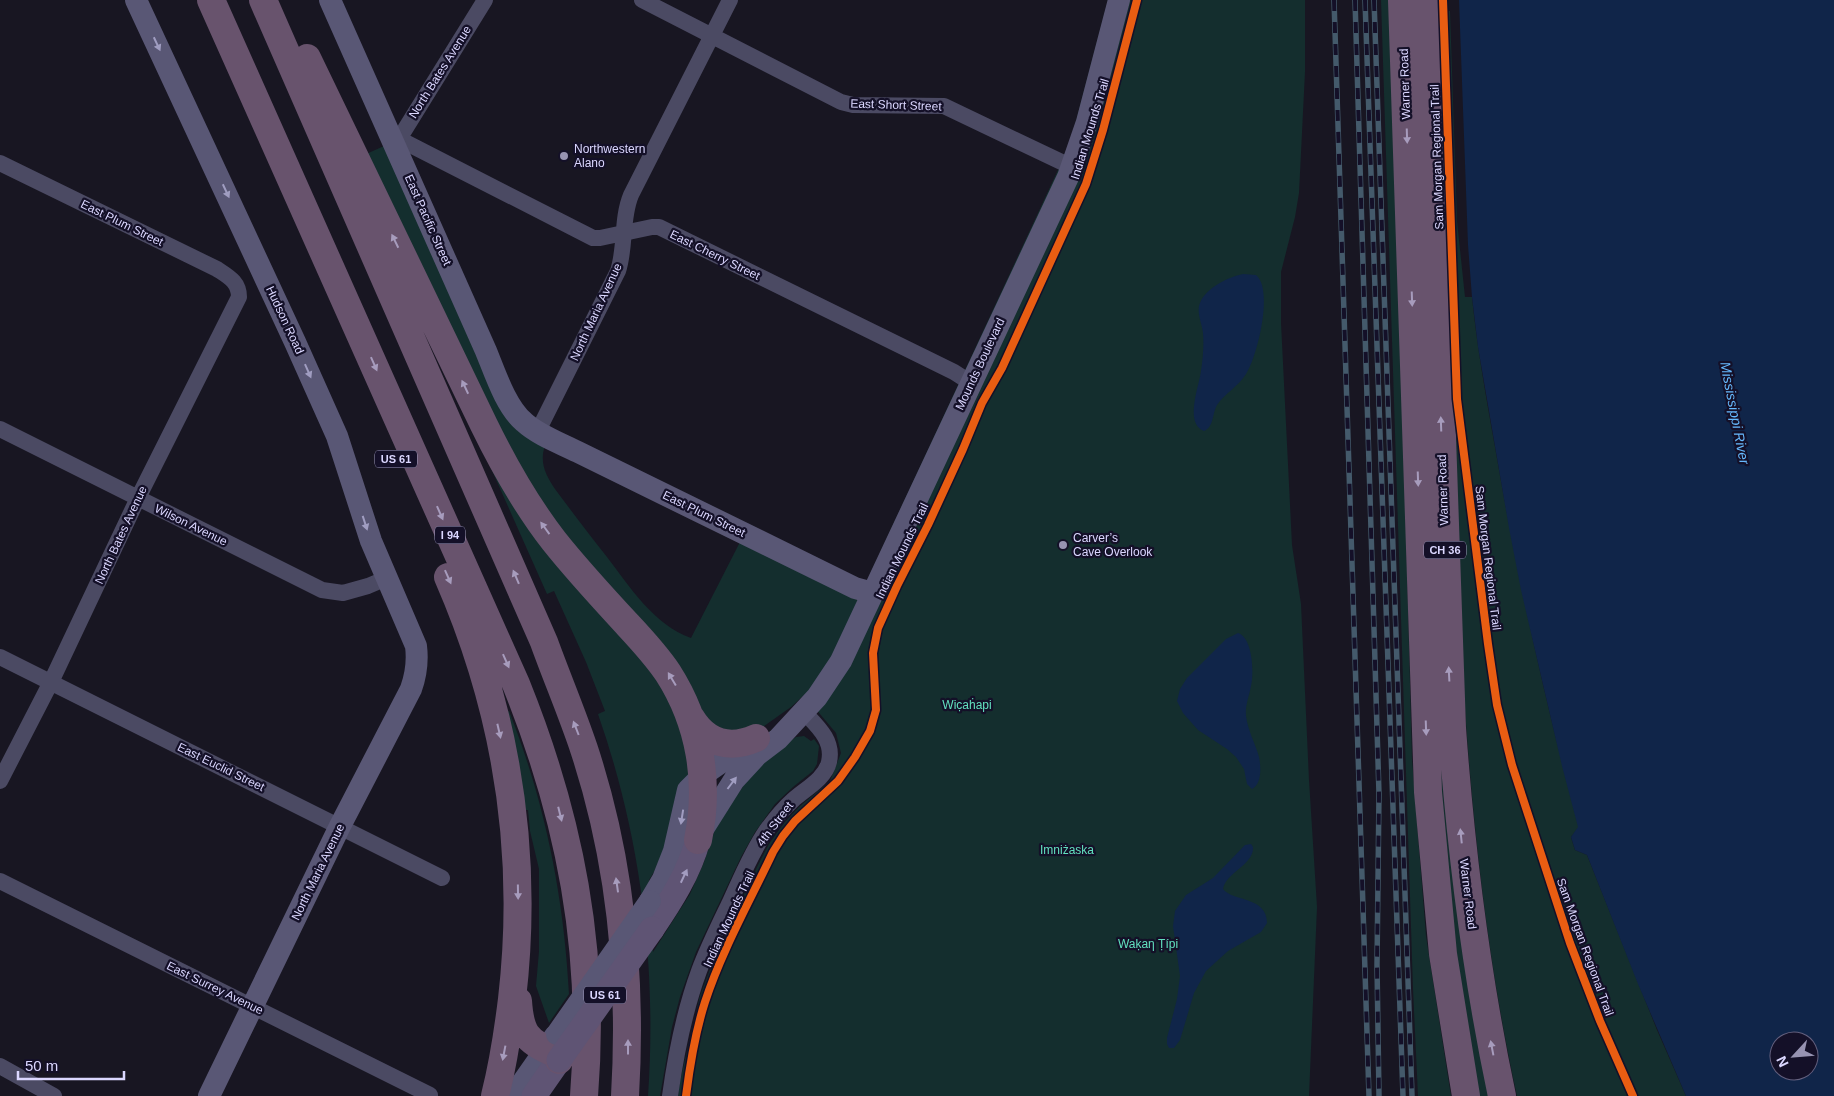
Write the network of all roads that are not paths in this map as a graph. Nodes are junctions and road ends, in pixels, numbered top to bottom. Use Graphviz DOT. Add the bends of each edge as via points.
graph roads {
  1 [pos="136,0"];
  2 [pos="205,0"];
  3 [pos="211,0"];
  4 [pos="263,0"];
  5 [pos="279,0"];
  6 [pos="330,0"];
  7 [pos="485,0"];
  8 [pos="642,0"];
  9 [pos="730,0"];
  10 [pos="1119,0"];
  11 [pos="1402,0"];
  12 [pos="1427,0"];
  13 [pos="712,36"];
  14 [pos="396,140"];
  15 [pos="0,163"];
  16 [pos="1072,167"];
  17 [pos="625,232"];
  18 [pos="239,289"];
  19 [pos="971,383"];
  20 [pos="0,428"];
  21 [pos="538,431"];
  22 [pos="138,498"];
  23 [pos="387,578"];
  24 [pos="873,593"];
  25 [pos="416,646"];
  26 [pos="0,657"];
  27 [pos="51,682"];
  28 [pos="688,711"];
  29 [pos="803,711"];
  30 [pos="756,738"];
  31 [pos="703,775"];
  32 [pos="0,781"];
  33 [pos="340,826"];
  34 [pos="698,840"];
  35 [pos="442,878"];
  36 [pos="0,881"];
  37 [pos="515,970"];
  38 [pos="252,1006"];
  39 [pos="554,1048"];
  40 [pos="0,1066"];
  41 [pos="430,1095"];
  42 [pos="54,1096"];
  43 [pos="209,1096"];
  44 [pos="495,1096"];
  45 [pos="513,1096"];
  46 [pos="534,1096"];
  47 [pos="584,1096"];
  48 [pos="625,1096"];
  49 [pos="670,1096"];
  50 [pos="1466,1096"];
  51 [pos="1502,1096"];
  1 -- 23 [label="street, Hudson Road, one-way" via="337,436 371,541"];
  2 -- 37 [label="highway, US 61, one-way" via="368,398 454,590 477,653 494,708 512,806 518,870"];
  3 -- 47 [label="highway, I 94, one-way" via="516,684 544,756 566,838 581,922 587,1009"];
  48 -- 4 [label="highway, one-way" via="628,1044 625,943 616,878 584,749 544,642"];
  28 -- 5 [label="highway, US 61, one-way" via="660,662 554,541 505,467"];
  6 -- 14 [label="street, East Pacific Street"];
  7 -- 14 [label="street, North Bates Avenue"];
  8 -- 13 [label="street, East Short Street"];
  9 -- 13 [label="street, North Maria Avenue"];
  10 -- 16 [label="street, Mounds Boulevard" via="1088,122"];
  11 -- 50 [label="highway, Warner Road / CH 36, one-way" via="1428,792 1443,954"];
  51 -- 12 [label="highway, Warner Road / CH 36, one-way" via="1471,922 1452,738"];
  13 -- 16 [label="street, East Short Street" via="841,102 944,106"];
  13 -- 17 [label="street, North Maria Avenue" via="631,195"];
  14 -- 17 [label="street, East Cherry Street" via="589,236 600,238"];
  14 -- 21 [label="street, East Pacific Street" via="507,397 520,418"];
  15 -- 18 [label="street, East Plum Street" via="217,269"];
  16 -- 19 [label="street, Mounds Boulevard"];
  17 -- 19 [label="street, East Cherry Street" via="654,226 661,228"];
  17 -- 21 [label="street, North Maria Avenue" via="618,272"];
  18 -- 22 [label="street, North Bates Avenue" via="239,297"];
  19 -- 24 [label="street, Mounds Boulevard"];
  20 -- 22 [label="street, Wilson Avenue"];
  21 -- 24 [label="street, East Plum Street" via="844,583"];
  22 -- 23 [label="street, Wilson Avenue" via="322,590 343,593"];
  22 -- 27 [label="street, North Bates Avenue"];
  23 -- 25 [label="street, Hudson Road"];
  24 -- 29 [label="street, Mounds Boulevard" via="839,666"];
  25 -- 33 [label="street, North Maria Avenue" via="416,675 411,690"];
  26 -- 27 [label="street, East Euclid Street"];
  27 -- 32 [label="street, North Bates Avenue"];
  27 -- 33 [label="street, East Euclid Street"];
  28 -- 30 [label="highway" via="703,733 717,742 735,744"];
  28 -- 31 [label="highway, US 61" via="696,734"];
  29 -- 30 [label="street"];
  34 -- 29 [label="street, Mounds Boulevard, one-way" via="734,780"];
  29 -- 49 [label="street, 4th Street" via="828,741 828,765 821,776 779,815 751,857 704,958 689,999 677,1047"];
  30 -- 31 [label="street"];
  31 -- 34 [label="highway, US 61"];
  31 -- 39 [label="street, one-way, bridge" via="687,792 674,851 665,874"];
  33 -- 35 [label="street, East Euclid Street"];
  33 -- 38 [label="street, North Maria Avenue"];
  39 -- 34 [label="main road, US 61, one-way, bridge" via="652,929 679,887"];
  36 -- 38 [label="street, East Surrey Avenue"];
  37 -- 39 [label="highway" via="521,1026 540,1048"];
  37 -- 44 [label="highway, US 61, one-way" via="507,1037"];
  38 -- 41 [label="street, East Surrey Avenue"];
  38 -- 43 [label="street, North Maria Avenue"];
  39 -- 45 [label="street"];
  39 -- 46 [label="main road, US 61"];
  40 -- 42 [label="street"];
}
